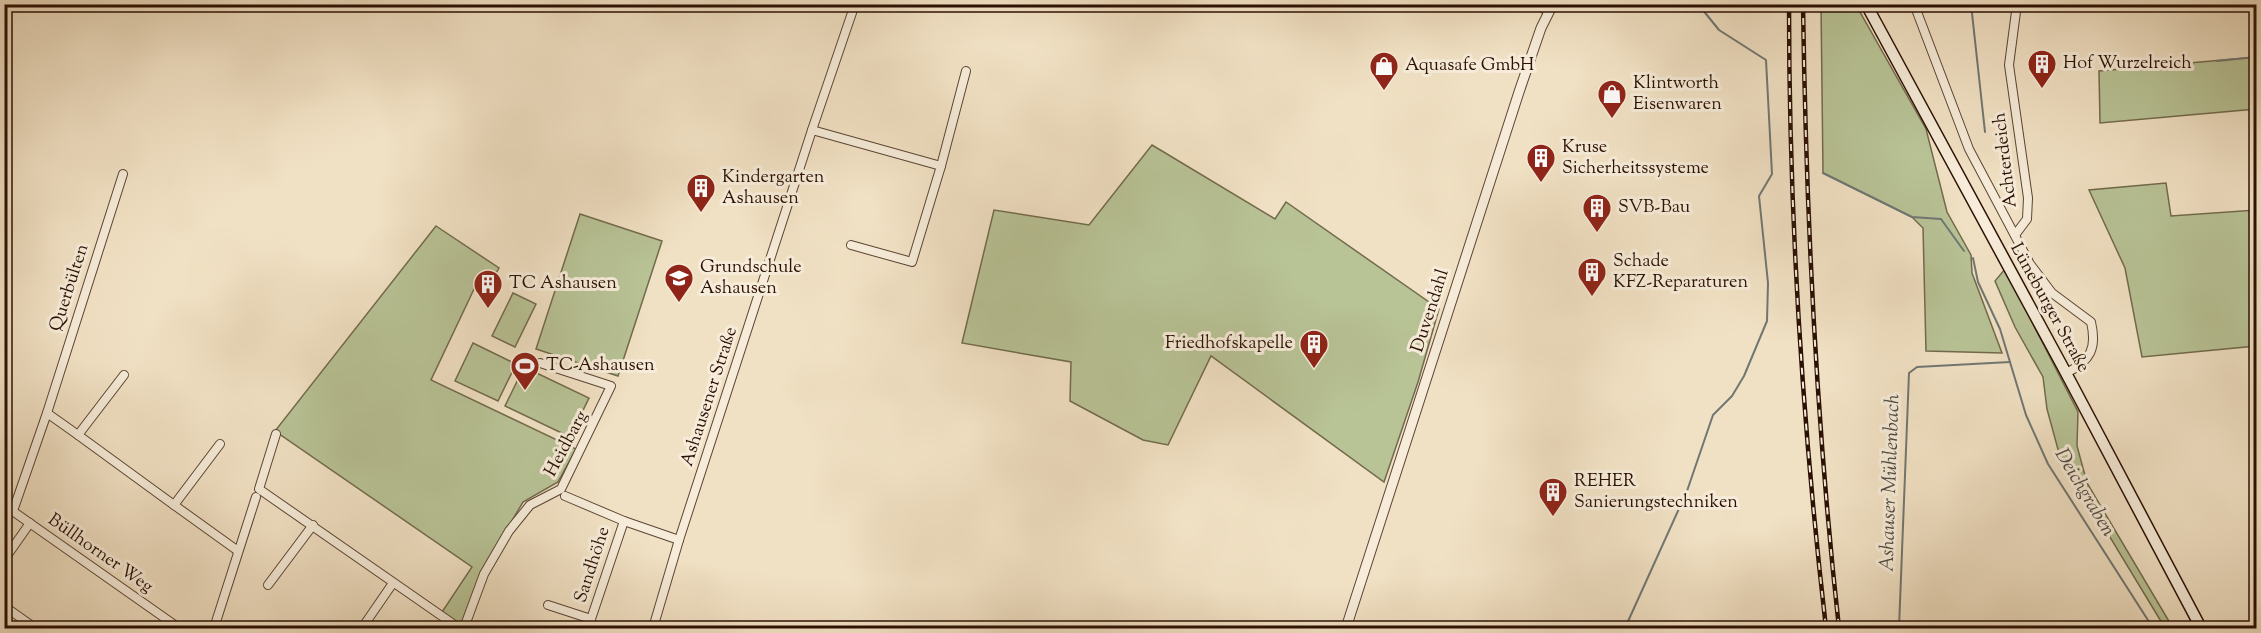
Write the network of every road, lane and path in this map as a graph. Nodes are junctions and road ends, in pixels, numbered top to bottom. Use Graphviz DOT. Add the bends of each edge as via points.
graph roads {
  1 [pos="855,4"];
  2 [pos="1538,4"];
  3 [pos="1866,4"];
  4 [pos="1914,4"];
  5 [pos="2017,4"];
  6 [pos="1550,8"];
  7 [pos="966,71"];
  8 [pos="812,130"];
  9 [pos="941,166"];
  10 [pos="123,174"];
  11 [pos="2015,235"];
  12 [pos="851,245"];
  13 [pos="540,363"];
  14 [pos="2066,373"];
  15 [pos="124,375"];
  16 [pos="46,412"];
  17 [pos="276,434"];
  18 [pos="78,435"];
  19 [pos="220,444"];
  20 [pos="565,496"];
  21 [pos="256,497"];
  22 [pos="4,505"];
  23 [pos="174,505"];
  24 [pos="13,511"];
  25 [pos="624,521"];
  26 [pos="30,523"];
  27 [pos="313,525"];
  28 [pos="679,540"];
  29 [pos="238,550"];
  30 [pos="4,560"];
  31 [pos="393,583"];
  32 [pos="268,585"];
  33 [pos="548,605"];
  34 [pos="4,606"];
  35 [pos="591,619"];
  36 [pos="35,628"];
  37 [pos="178,628"];
  38 [pos="214,628"];
  39 [pos="362,628"];
  40 [pos="462,628"];
  41 [pos="588,628"];
  42 [pos="652,628"];
  43 [pos="1346,628"];
  44 [pos="2201,628"];
  1 -- 8 [label="street, Ashausener Straße"];
  2 -- 6 [label="street"];
  3 -- 14 [label="main road, Lüneburger Straße"];
  4 -- 11 [label="street" via="1969,149"];
  5 -- 11 [label="street, Achterdeich" via="2009,65 2028,198 2027,219"];
  6 -- 43 [label="street, Duvendahl" via="1515,103"];
  7 -- 9 [label="street"];
  8 -- 9 [label="street"];
  8 -- 28 [label="street, Ashausener Straße"];
  9 -- 12 [label="street" via="912,262"];
  10 -- 16 [label="street, Querbülten"];
  11 -- 14 [label="street" via="2052,293 2091,322 2094,344 2088,357"];
  13 -- 40 [label="street, Heidbarg" via="611,386 561,489 530,505 508,531 484,574"];
  14 -- 44 [label="main road, Lüneburger Straße"];
  15 -- 18 [label="street"];
  16 -- 18 [label="street"];
  16 -- 24 [label="street, Querbülten"];
  17 -- 27 [label="street, Heidbarg" via="259,489"];
  18 -- 23 [label="street"];
  19 -- 23 [label="street"];
  20 -- 25 [label="street, Sandhöhe"];
  21 -- 29 [label="street"];
  22 -- 24 [label="street, Büllhorner Weg"];
  23 -- 29 [label="street"];
  24 -- 26 [label="street, Büllhorner Weg"];
  25 -- 28 [label="street, Sandhöhe"];
  25 -- 35 [label="street, Sandhöhe"];
  26 -- 30 [label="street"];
  26 -- 37 [label="street, Büllhorner Weg"];
  27 -- 31 [label="street, Heidbarg"];
  27 -- 32 [label="street"];
  28 -- 42 [label="street, Ashausener Straße"];
  29 -- 38 [label="street"];
  31 -- 39 [label="street"];
  31 -- 40 [label="street, Heidbarg"];
  33 -- 35 [label="street, Sandhöhe"];
  34 -- 36 [label="street"];
  35 -- 41 [label="street, Sandhöhe"];
}
